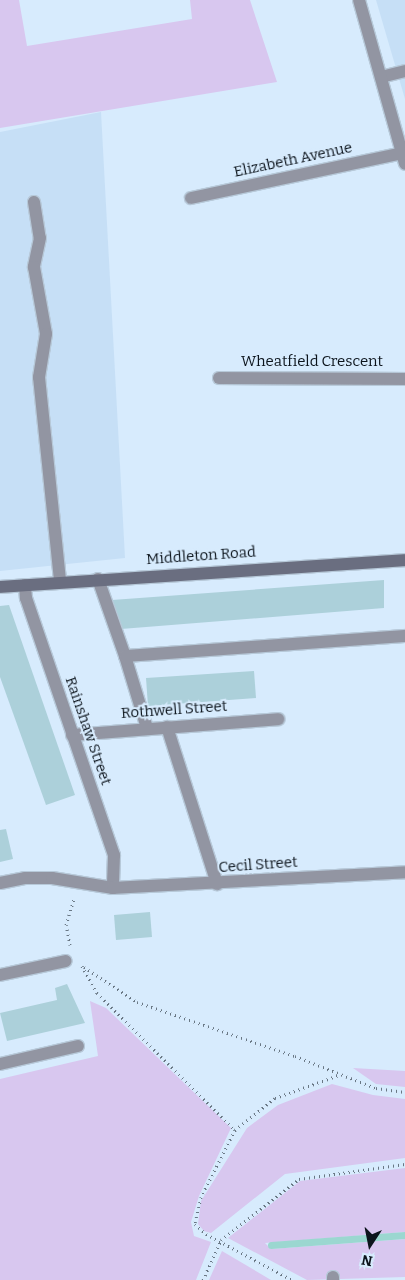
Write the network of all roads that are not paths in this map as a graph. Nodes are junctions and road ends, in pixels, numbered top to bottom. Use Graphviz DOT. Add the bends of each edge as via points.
graph roads {
  1 [pos="359,0"];
  2 [pos="405,71"];
  3 [pos="381,77"];
  4 [pos="403,159"];
  5 [pos="191,198"];
  6 [pos="34,202"];
  7 [pos="219,378"];
  8 [pos="405,379"];
  9 [pos="405,560"];
  10 [pos="98,579"];
  11 [pos="60,582"];
  12 [pos="25,585"];
  13 [pos="0,587"];
  14 [pos="405,636"];
  15 [pos="125,656"];
  16 [pos="278,719"];
  17 [pos="167,727"];
  18 [pos="146,728"];
  19 [pos="72,735"];
  20 [pos="405,872"];
  21 [pos="0,883"];
  22 [pos="217,884"];
  23 [pos="113,888"];
  24 [pos="73,957"];
  25 [pos="0,975"];
  26 [pos="78,1046"];
  27 [pos="0,1064"];
  1 -- 3 [label="street"];
  2 -- 3 [label="street"];
  3 -- 4 [label="street"];
  4 -- 5 [label="street, Elizabeth Avenue"];
  6 -- 11 [label="street" via="40,238 34,266 46,334 39,377"];
  7 -- 8 [label="street, Wheatfield Crescent"];
  9 -- 10 [label="main road, Middleton Road"];
  10 -- 11 [label="main road, Middleton Road"];
  10 -- 15 [label="street"];
  11 -- 12 [label="main road, Middleton Road"];
  12 -- 13 [label="main road, Middleton Road"];
  12 -- 19 [label="street, Rainshaw Street"];
  14 -- 15 [label="street"];
  15 -- 18 [label="street"];
  16 -- 17 [label="street, Rothwell Street"];
  17 -- 18 [label="street, Rothwell Street"];
  17 -- 22 [label="street"];
  18 -- 19 [label="street, Rothwell Street"];
  19 -- 23 [label="street, Rainshaw Street" via="114,855"];
  20 -- 22 [label="street, Cecil Street"];
  21 -- 23 [label="street, Cecil Street" via="25,878"];
  22 -- 23 [label="street, Cecil Street"];
  24 -- 25 [label="street"];
  26 -- 27 [label="street"];
}
